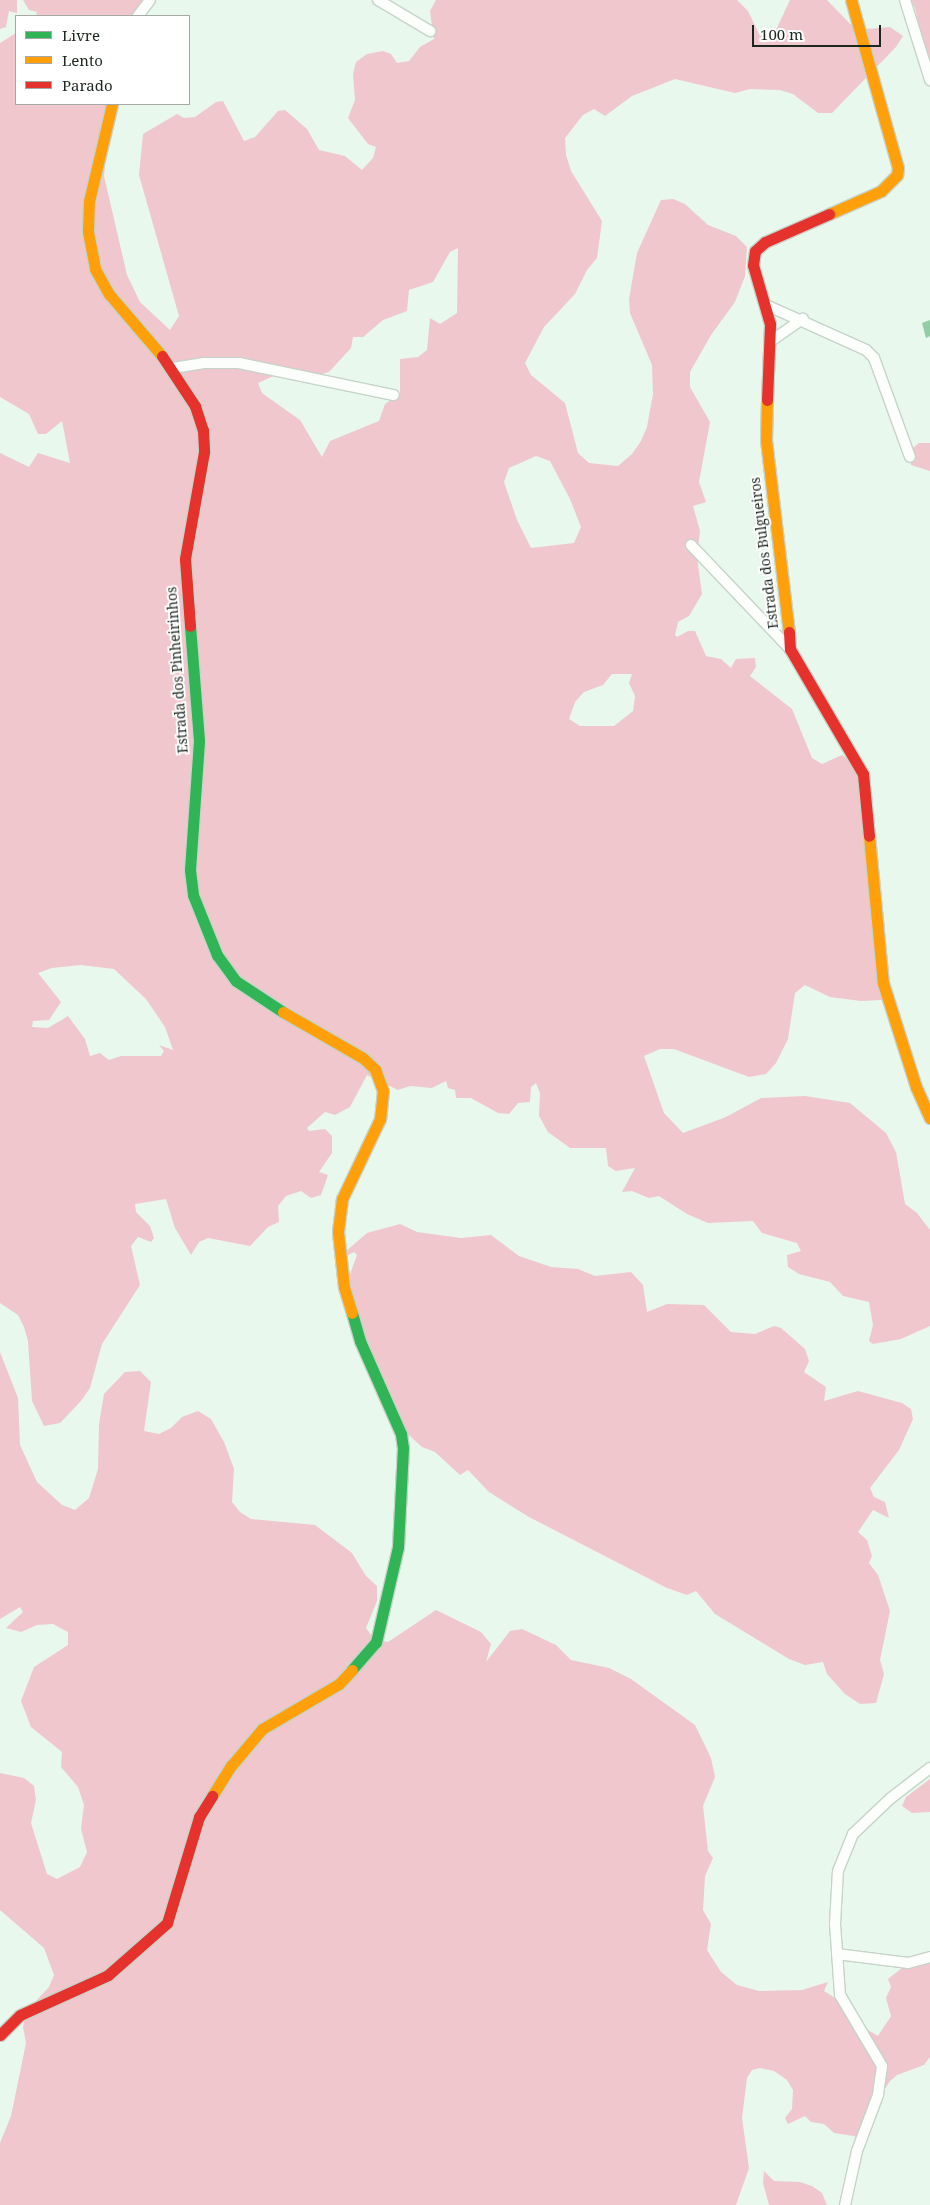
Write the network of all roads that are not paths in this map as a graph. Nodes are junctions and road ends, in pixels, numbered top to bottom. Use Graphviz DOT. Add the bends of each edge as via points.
graph roads {
  1 [pos="150,0"];
  2 [pos="378,0"];
  3 [pos="851,0"];
  4 [pos="905,0"];
  5 [pos="139,15"];
  6 [pos="430,31"];
  7 [pos="930,80"];
  8 [pos="112,105"];
  9 [pos="766,305"];
  10 [pos="803,319"];
  11 [pos="771,341"];
  12 [pos="173,368"];
  13 [pos="394,395"];
  14 [pos="910,457"];
  15 [pos="691,545"];
  16 [pos="790,649"];
  17 [pos="930,1118"];
  18 [pos="930,1768"];
  19 [pos="837,1954"];
  20 [pos="930,1957"];
  21 [pos="0,2035"];
  22 [pos="845,2205"];
  1 -- 5 [label="street"];
  2 -- 6 [label="street"];
  3 -- 9 [label="street, Estrada dos Bulgueiros" via="898,168 897,175 881,191 765,242 755,251 752,258"];
  4 -- 7 [label="street"];
  8 -- 12 [label="street, Estrada dos Pinheirinhos" via="88,202 88,232 95,269 109,294"];
  9 -- 10 [label="street"];
  9 -- 11 [label="street, Estrada dos Bulgueiros"];
  10 -- 11 [label="street"];
  10 -- 14 [label="street" via="854,343 874,358"];
  11 -- 16 [label="street, Estrada dos Bulgueiros" via="766,440 787,594"];
  12 -- 13 [label="street" via="203,363 239,363"];
  12 -- 21 [label="street, Estrada dos Pinheirinhos" via="195,406 204,452 185,559 200,741 191,882 217,955 236,981 260,999 363,1058 381,1080 380,1119 342,1199 338,1232 344,1287 360,1340 401,1434 398,1547 376,1642 339,1684 262,1728 231,1766 199,1817 167,1923 108,1975 20,2015"];
  15 -- 16 [label="street"];
  16 -- 17 [label="street, Estrada dos Bulgueiros" via="863,774 883,983 916,1087"];
  18 -- 19 [label="street" via="891,1798 853,1834 838,1871"];
  19 -- 20 [label="street" via="908,1963"];
  19 -- 22 [label="street" via="840,1995 882,2066 878,2095 857,2151"];
}
